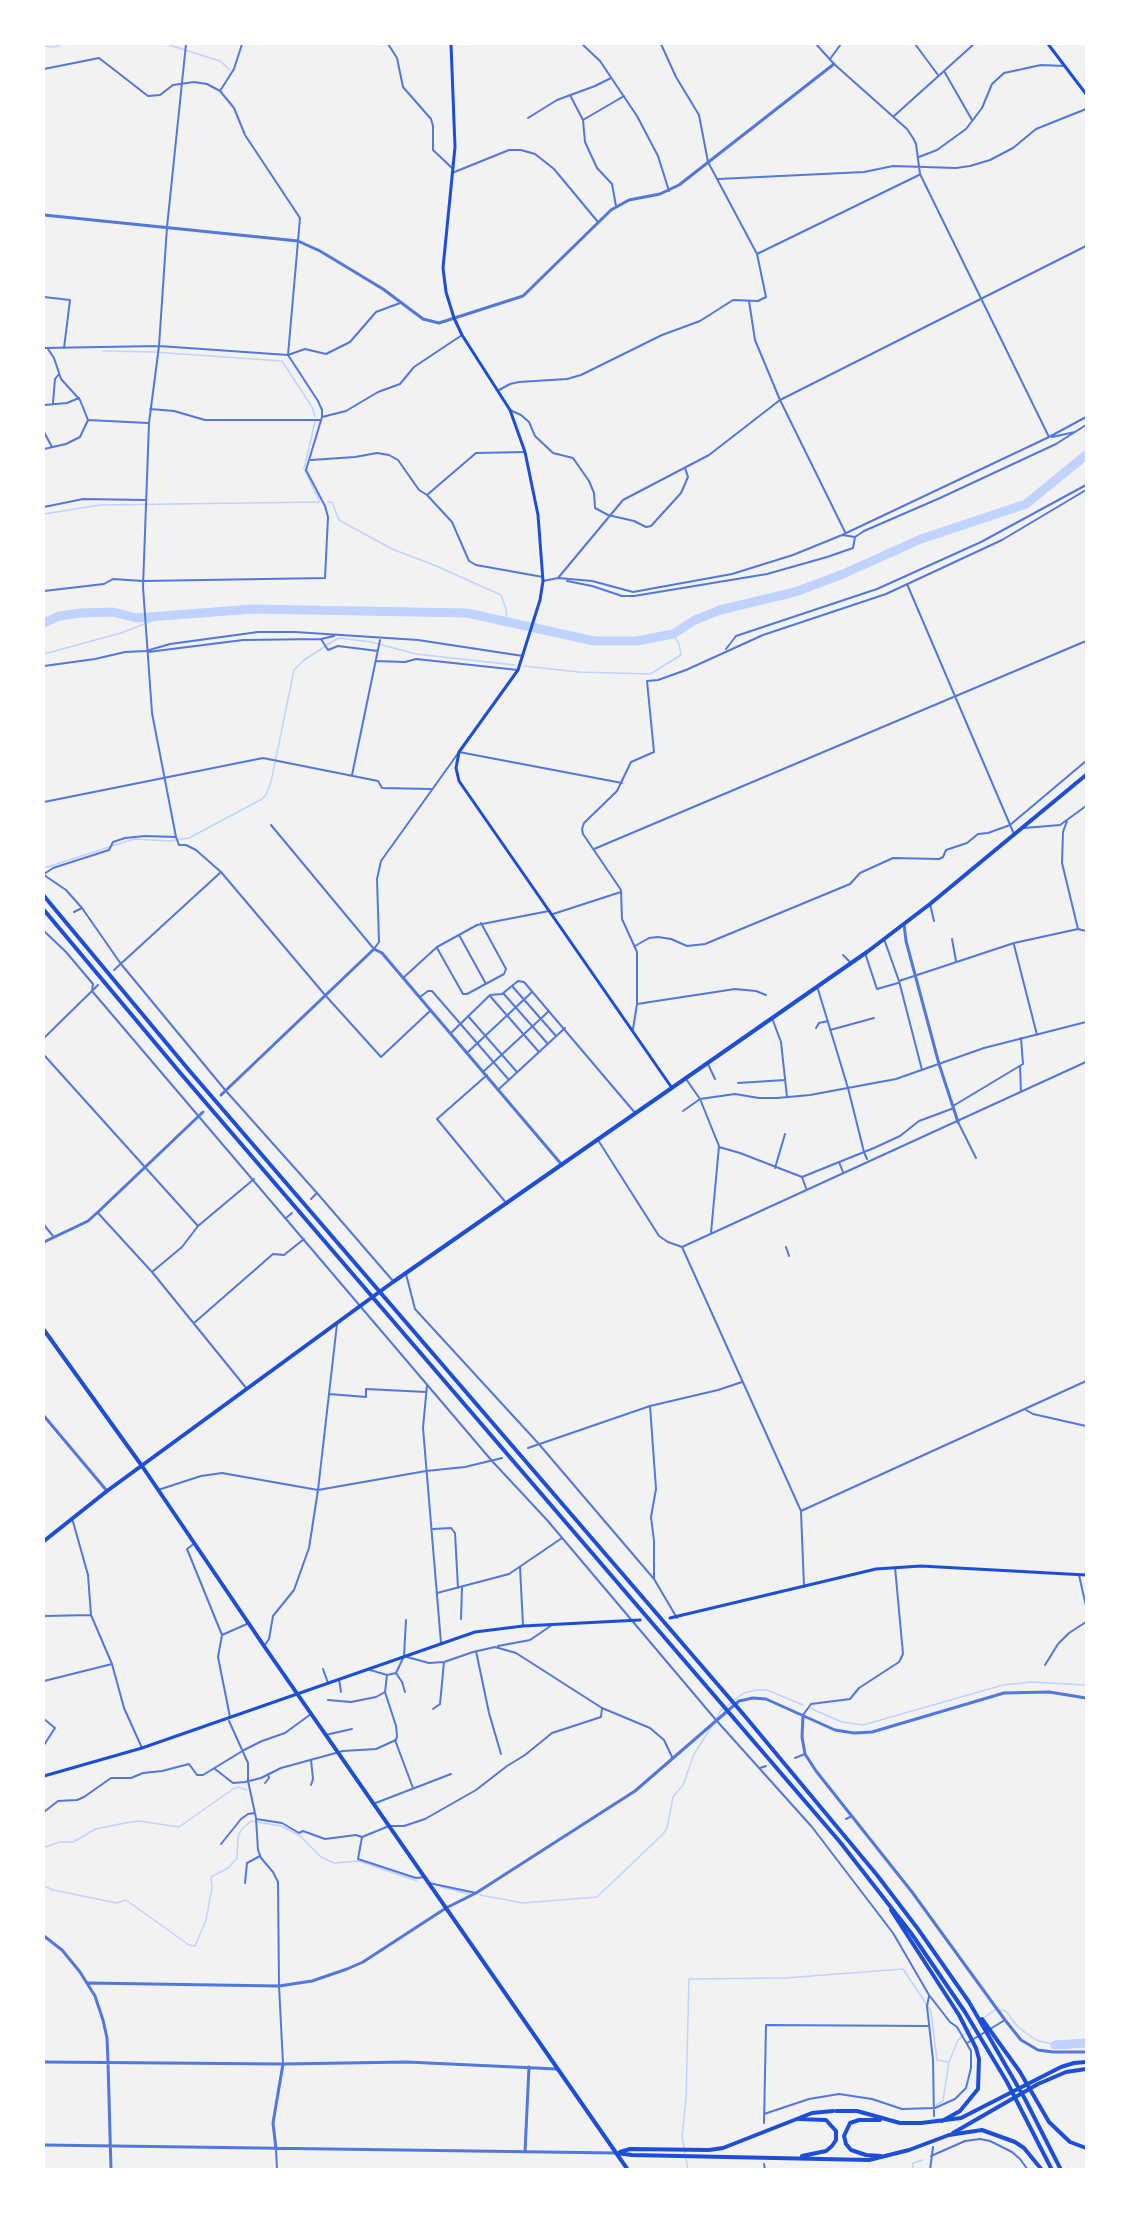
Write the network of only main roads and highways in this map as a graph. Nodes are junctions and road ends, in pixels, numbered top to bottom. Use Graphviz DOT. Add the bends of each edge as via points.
graph roads {
  1 [pos="451,44"];
  2 [pos="1048,44"];
  3 [pos="1086,94"];
  4 [pos="1086,775"];
  5 [pos="44,896"];
  6 [pos="44,910"];
  7 [pos="672,1088"];
  8 [pos="44,1330"];
  9 [pos="142,1466"];
  10 [pos="44,1541"];
  11 [pos="1086,1575"];
  12 [pos="670,1618"];
  13 [pos="640,1620"];
  14 [pos="298,1695"];
  15 [pos="44,1776"];
  16 [pos="870,1880"];
  17 [pos="993,2037"];
  18 [pos="1086,2062"];
  19 [pos="1086,2069"];
  20 [pos="795,2118"];
  21 [pos="885,2120"];
  22 [pos="942,2121"];
  23 [pos="950,2135"];
  24 [pos="1086,2148"];
  25 [pos="616,2153"];
  26 [pos="885,2156"];
  27 [pos="798,2157"];
  28 [pos="628,2169"];
  29 [pos="1042,2169"];
  30 [pos="1052,2169"];
  31 [pos="1062,2169"];
  1 -- 7 [label="main road" via="455,147 443,268 446,292 472,354 510,410 525,452 538,515 543,579 518,670 459,752 456,768 459,781"];
  2 -- 3 [label="main road"];
  4 -- 7 [label="main road" via="904,924"];
  5 -- 17 [label="main road" via="744,1715 877,1875"];
  6 -- 16 [label="main road"];
  7 -- 9 [label="main road" via="393,1282"];
  8 -- 9 [label="main road"];
  9 -- 10 [label="main road"];
  9 -- 14 [label="main road"];
  11 -- 12 [label="main road" via="895,1567"];
  13 -- 14 [label="main road" via="476,1632"];
  14 -- 15 [label="main road" via="142,1748"];
  14 -- 25 [label="main road"];
  16 -- 22 [label="main road" via="939,1982 976,2048 978,2090 960,2111"];
  16 -- 30 [label="main road" via="965,2012"];
  17 -- 24 [label="main road" via="1020,2072 1048,2122 1070,2142"];
  17 -- 31 [label="main road"];
  18 -- 22 [label="main road" via="1061,2067 962,2118"];
  19 -- 23 [label="main road" via="1066,2072 1038,2084"];
  20 -- 21 [label="main road" via="812,2113 857,2111"];
  20 -- 25 [label="main road" via="723,2148 630,2149"];
  20 -- 27 [label="main road" via="826,2120 836,2131 836,2140 826,2151"];
  21 -- 22 [label="main road"];
  21 -- 26 [label="main road" via="850,2123 844,2136 851,2150"];
  23 -- 26 [label="main road"];
  23 -- 29 [label="main road" via="982,2130 1003,2136 1024,2148"];
  25 -- 27 [label="main road"];
  25 -- 28 [label="main road"];
  26 -- 27 [label="main road" via="869,2160"];
}
